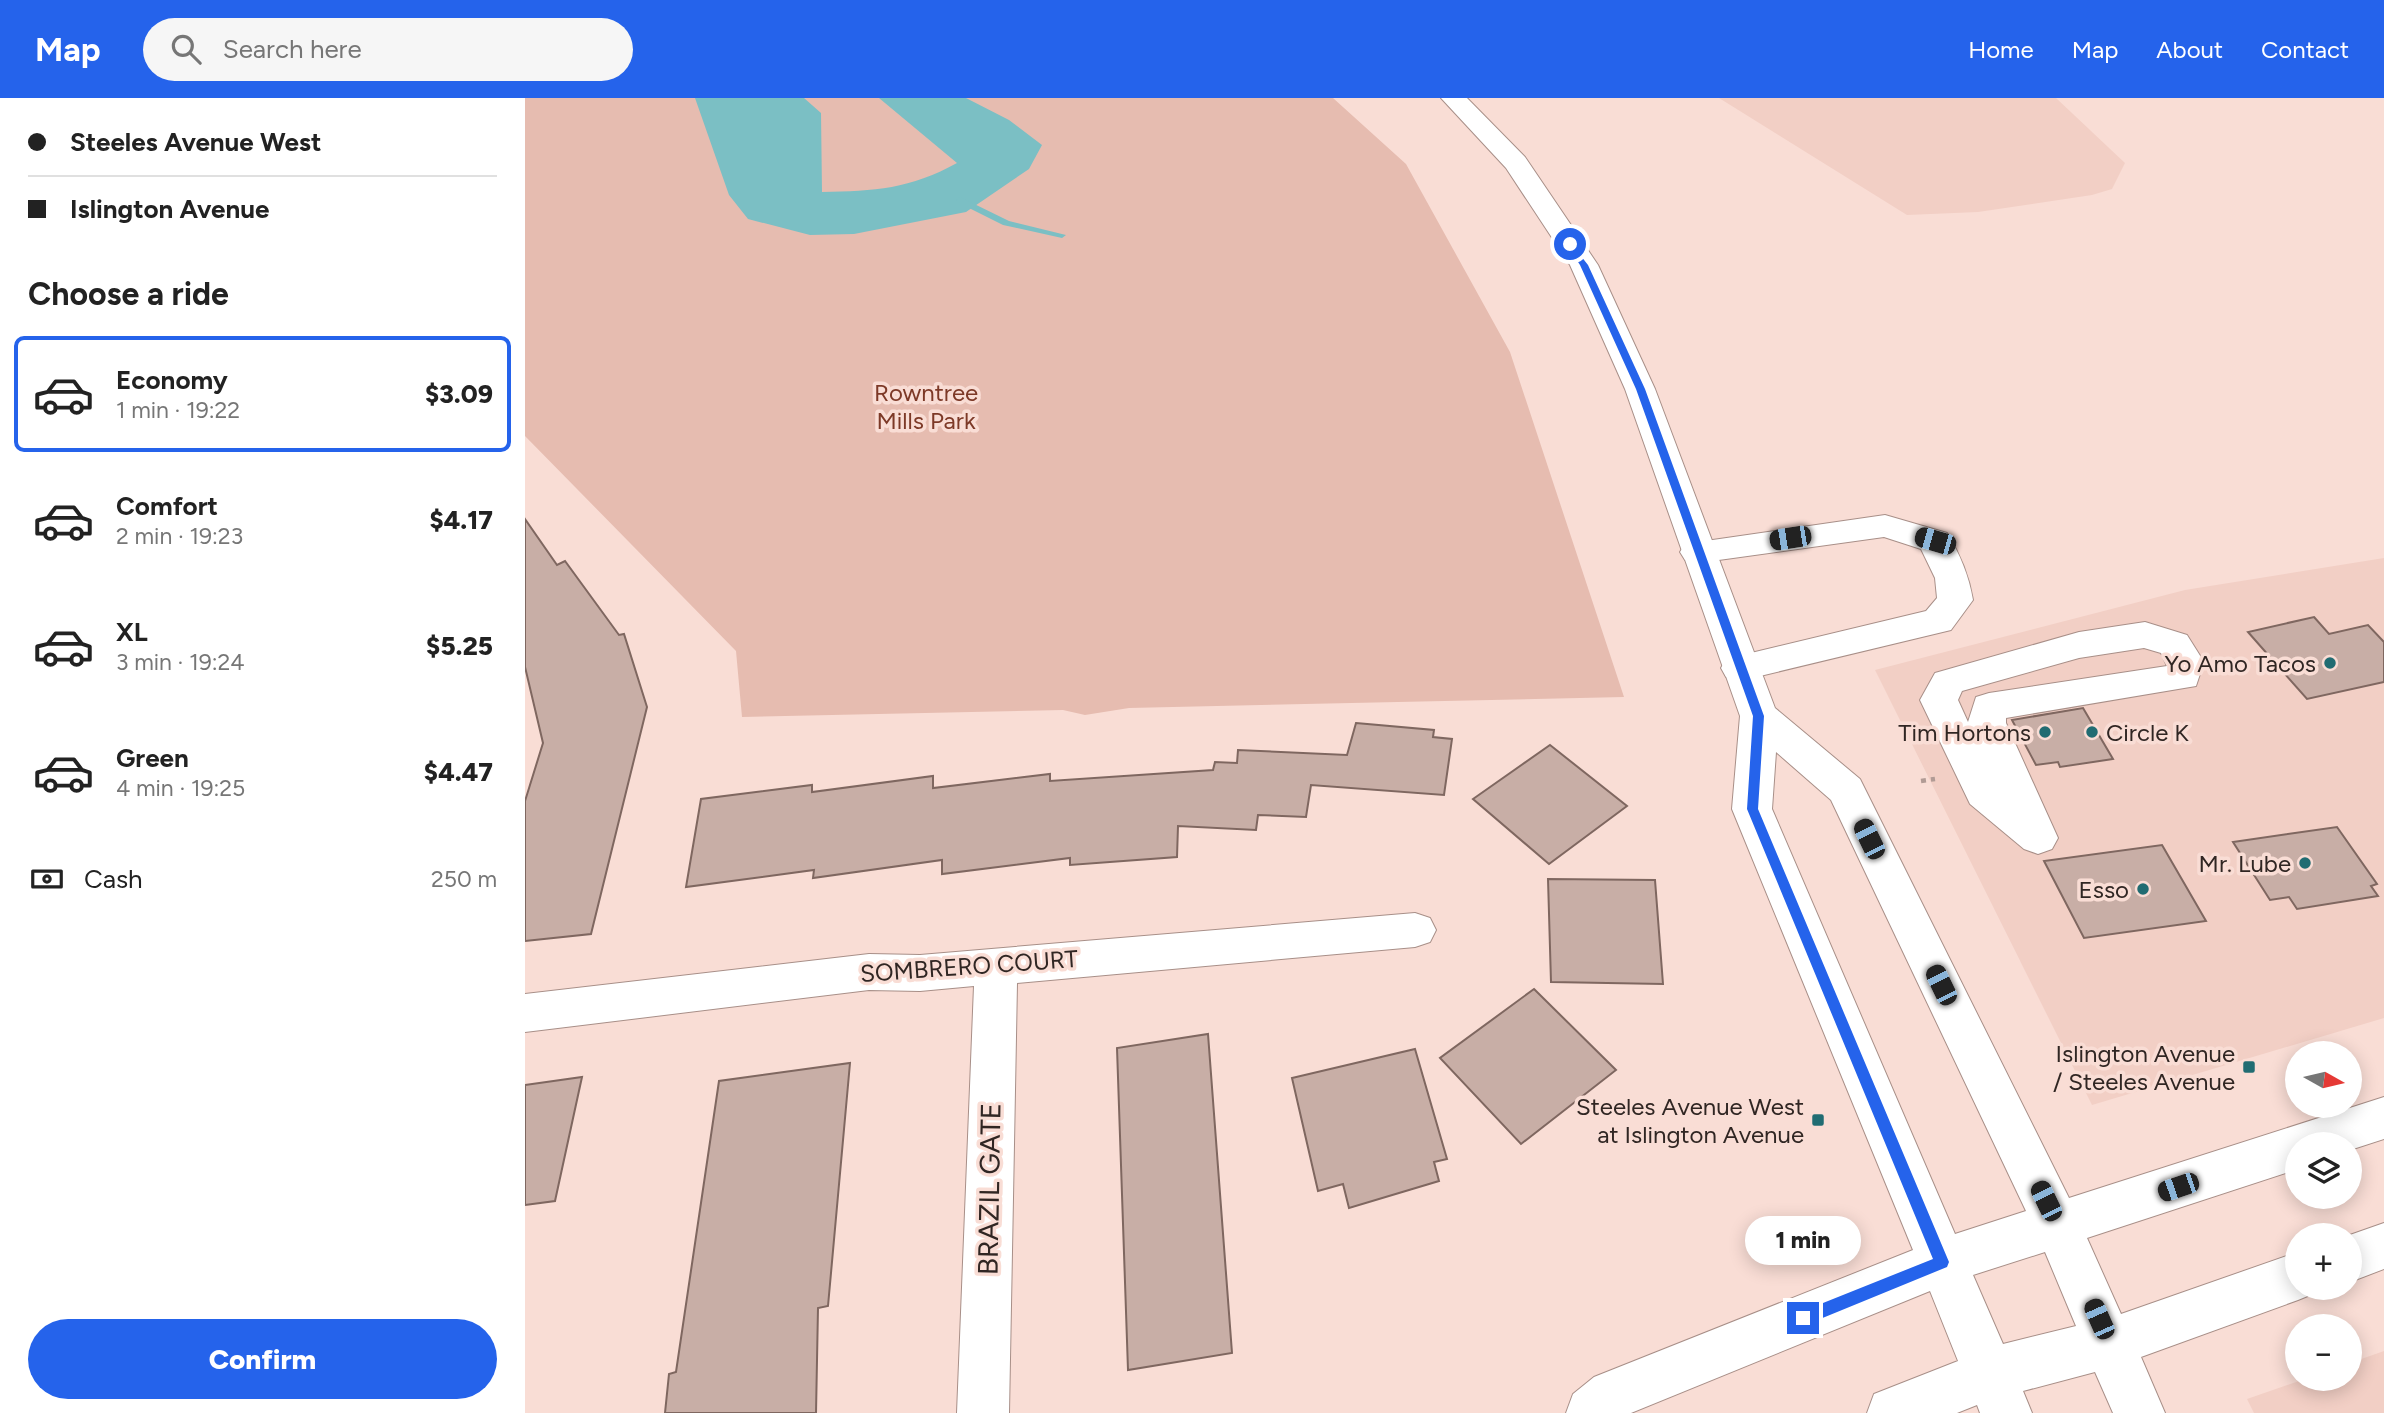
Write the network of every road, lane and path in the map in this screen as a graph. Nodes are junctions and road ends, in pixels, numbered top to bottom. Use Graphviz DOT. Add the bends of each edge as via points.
graph roads {
  1 [pos="1453,98"];
  2 [pos="1697,552"];
  3 [pos="1739,668"];
  4 [pos="1759,716"];
  5 [pos="2038,838"];
  6 [pos="1415,930"];
  7 [pos="996,964"];
  8 [pos="525,1013"];
  9 [pos="2384,1118"];
  10 [pos="2341,1132"];
  11 [pos="2285,1151"];
  12 [pos="2057,1224"];
  13 [pos="2384,1246"];
  14 [pos="2362,1254"];
  15 [pos="1941,1262"];
  16 [pos="2285,1281"];
  17 [pos="2110,1343"];
  18 [pos="1999,1393"];
  19 [pos="983,1413"];
  20 [pos="1592,1413"];
  21 [pos="1893,1413"];
  22 [pos="2139,1413"];
  1 -- 2 [label="main road" via="1516,163 1584,265 1640,389"];
  2 -- 3 [label="main road"];
  2 -- 3 [label="main road" via="1885,526 1935,541 1952,578 1955,600 1938,621"];
  3 -- 4 [label="main road"];
  4 -- 12 [label="main road" via="1846,790"];
  4 -- 15 [label="main road" via="1752,809"];
  5 -- 5 [label="main road" via="1984,793 1939,700 1948,682 2078,645 2145,635 2174,644 2186,662 2183,677 1989,707 1987,723"];
  6 -- 7 [label="main road, SOMBRERO COURT"];
  7 -- 8 [label="main road, SOMBRERO COURT" via="920,973 869,972"];
  7 -- 19 [label="main road, BRAZIL GATE"];
  9 -- 10 [label="main road"];
  11 -- 12 [label="main road"];
  12 -- 15 [label="main road"];
  12 -- 17 [label="main road"];
  13 -- 14 [label="main road"];
  15 -- 18 [label="main road"];
  15 -- 20 [label="main road" via="1612,1395"];
  16 -- 17 [label="main road"];
  17 -- 18 [label="main road"];
  17 -- 22 [label="main road"];
  18 -- 21 [label="main road"];
}
